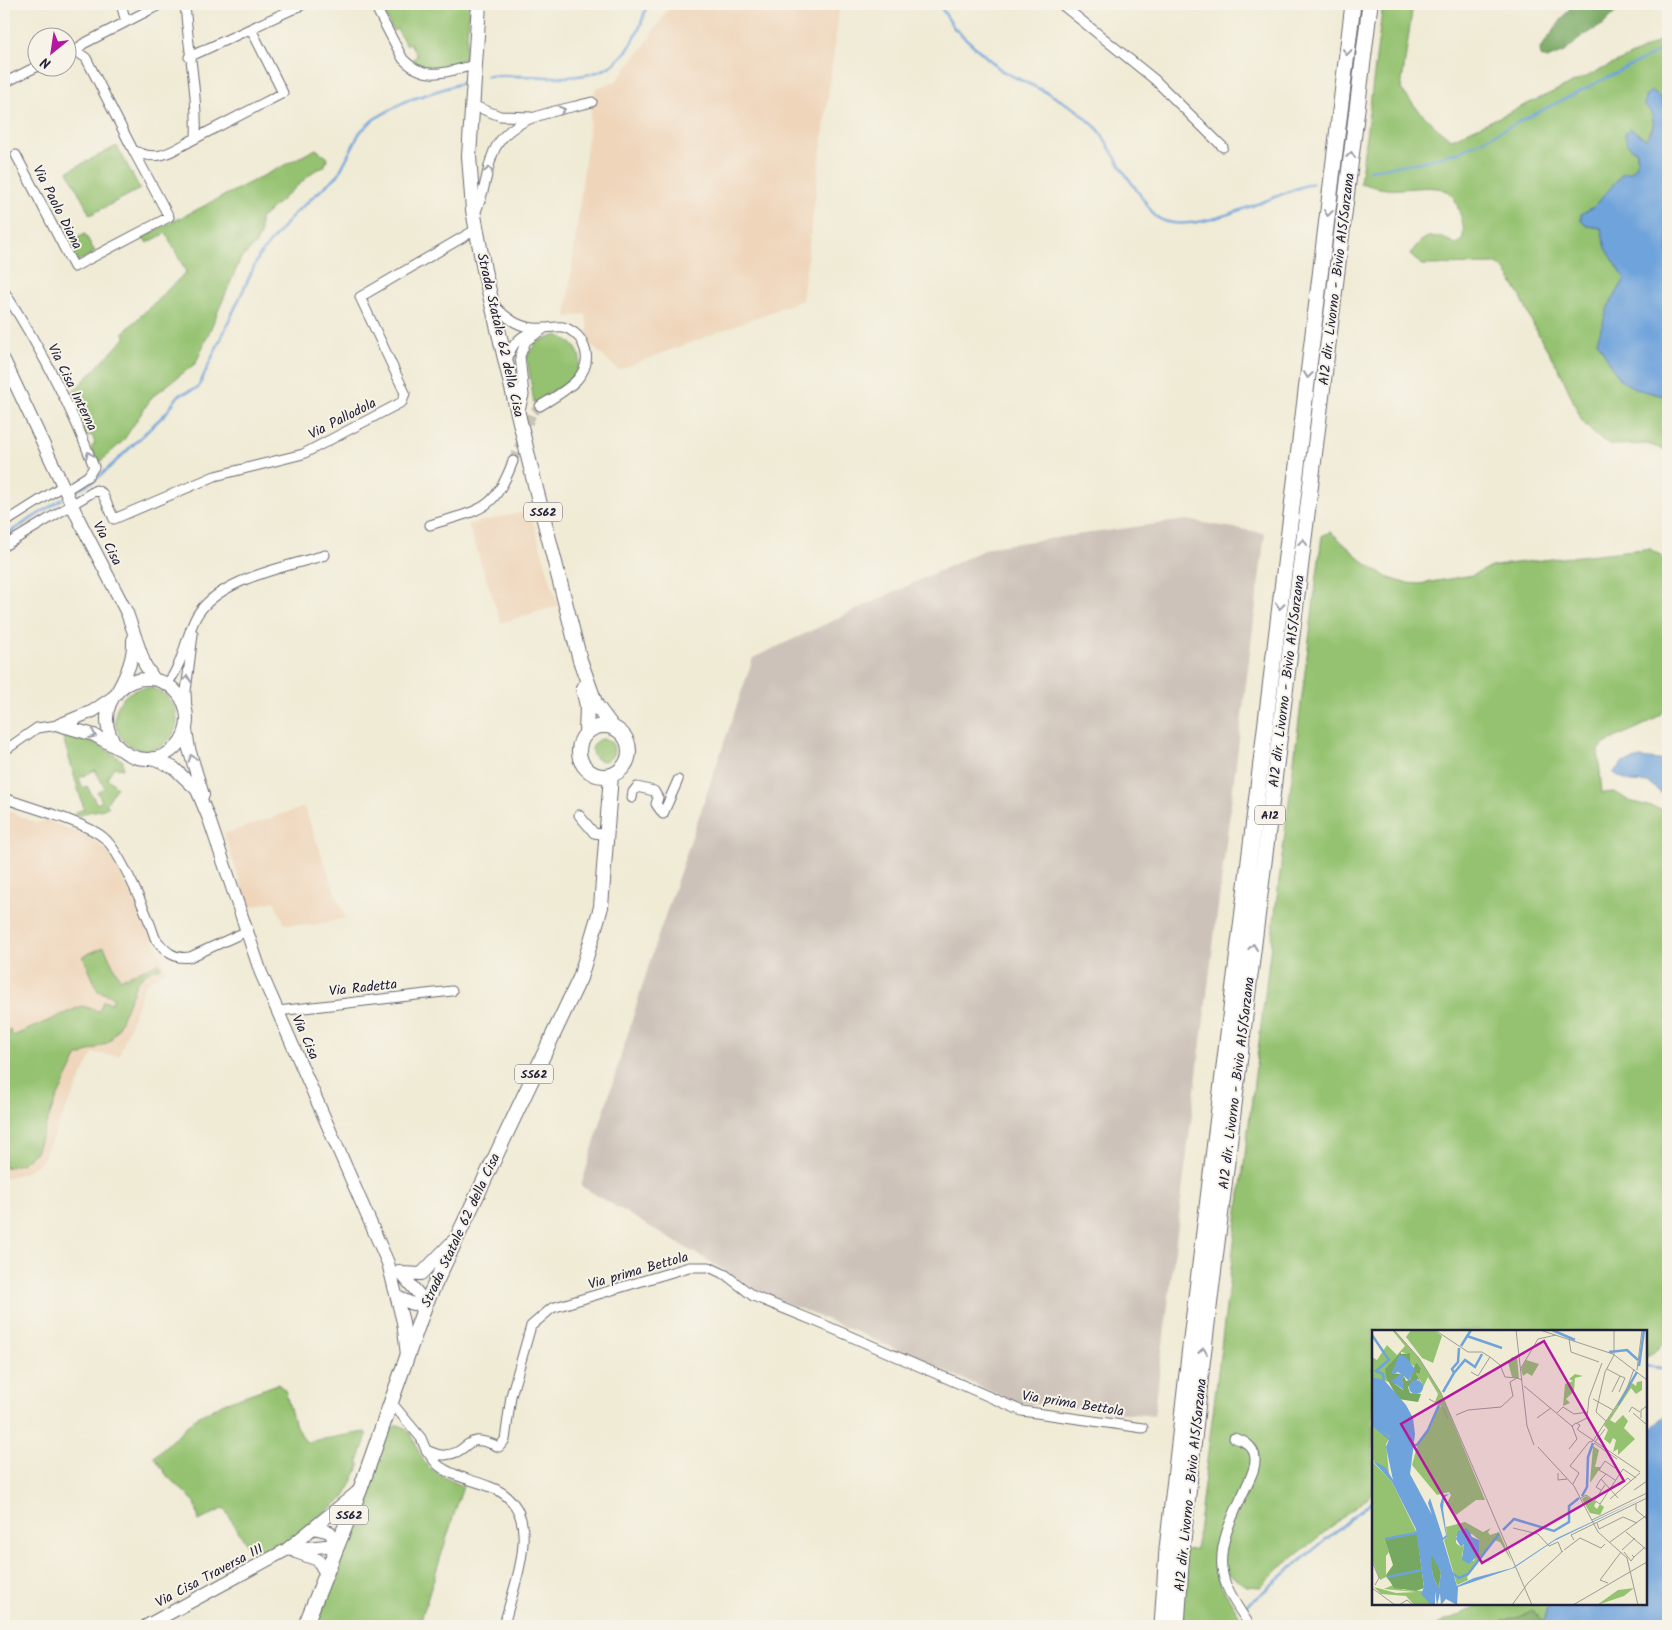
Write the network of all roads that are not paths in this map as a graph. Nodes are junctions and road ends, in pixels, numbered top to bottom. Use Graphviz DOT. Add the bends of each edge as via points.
graph roads {
  1 [pos="121,4"];
  2 [pos="161,4"];
  3 [pos="184,4"];
  4 [pos="304,4"];
  5 [pos="374,4"];
  6 [pos="479,4"];
  7 [pos="1061,4"];
  8 [pos="1353,4"];
  9 [pos="1370,4"];
  10 [pos="126,22"];
  11 [pos="251,29"];
  12 [pos="78,47"];
  13 [pos="78,54"];
  14 [pos="189,57"];
  15 [pos="474,65"];
  16 [pos="28,71"];
  17 [pos="4,83"];
  18 [pos="592,102"];
  19 [pos="472,105"];
  20 [pos="531,118"];
  21 [pos="196,138"];
  22 [pos="1223,147"];
  23 [pos="133,150"];
  24 [pos="16,155"];
  25 [pos="476,222"];
  26 [pos="4,291"];
  27 [pos="491,302"];
  28 [pos="545,328"];
  29 [pos="4,360"];
  30 [pos="506,364"];
  31 [pos="540,406"];
  32 [pos="519,414"];
  33 [pos="513,461"];
  34 [pos="65,487"];
  35 [pos="73,504"];
  36 [pos="4,523"];
  37 [pos="430,525"];
  38 [pos="4,546"];
  39 [pos="325,555"];
  40 [pos="127,613"];
  41 [pos="195,619"];
  42 [pos="580,660"];
  43 [pos="154,679"];
  44 [pos="167,684"];
  45 [pos="114,696"];
  46 [pos="187,712"];
  47 [pos="59,725"];
  48 [pos="613,728"];
  49 [pos="186,730"];
  50 [pos="586,734"];
  51 [pos="4,751"];
  52 [pos="125,752"];
  53 [pos="153,758"];
  54 [pos="589,771"];
  55 [pos="611,775"];
  56 [pos="678,780"];
  57 [pos="4,798"];
  58 [pos="632,798"];
  59 [pos="579,815"];
  60 [pos="210,819"];
  61 [pos="608,835"];
  62 [pos="247,930"];
  63 [pos="452,991"];
  64 [pos="278,1011"];
  65 [pos="454,1239"];
  66 [pos="388,1263"];
  67 [pos="402,1273"];
  68 [pos="397,1297"];
  69 [pos="426,1303"];
  70 [pos="406,1355"];
  71 [pos="391,1402"];
  72 [pos="1143,1428"];
  73 [pos="1234,1438"];
  74 [pos="426,1450"];
  75 [pos="360,1490"];
  76 [pos="314,1528"];
  77 [pos="336,1545"];
  78 [pos="286,1550"];
  79 [pos="325,1572"];
  80 [pos="146,1626"];
  81 [pos="304,1626"];
  82 [pos="504,1626"];
  83 [pos="1162,1626"];
  84 [pos="1177,1626"];
  85 [pos="1250,1626"];
  1 -- 10 [label="street"];
  2 -- 10 [label="street, Via Paolo Diana"];
  3 -- 14 [label="street"];
  4 -- 11 [label="street"];
  5 -- 15 [label="street" via="410,67 420,73 437,74"];
  6 -- 15 [label="main road, Strada Statale 62 della Cisa / SS62"];
  7 -- 22 [label="street" via="1147,73"];
  8 -- 83 [label="highway, A12, one-way" via="1191,1337 1167,1550"];
  84 -- 9 [label="highway, A12 dir. Livorno - Bivio A15/Sarzana / A12, one-way" via="1202,1364"];
  10 -- 12 [label="street, Via Paolo Diana"];
  11 -- 14 [label="street"];
  11 -- 21 [label="street" via="283,93"];
  13 -- 23 [label="street, Via Paolo Diana" via="86,58"];
  14 -- 21 [label="street" via="197,114"];
  15 -- 19 [label="main road, Strada Statale 62 della Cisa / SS62"];
  16 -- 17 [label="street"];
  20 -- 18 [label="street, one-way"];
  19 -- 20 [label="street" via="500,116"];
  19 -- 25 [label="main road, Strada Statale 62 della Cisa / SS62" via="469,156"];
  25 -- 20 [label="street, one-way" via="500,138"];
  21 -- 23 [label="street" via="155,157"];
  23 -- 24 [label="street, Via Paolo Diana" via="169,217 74,267"];
  25 -- 27 [label="main road, Strada Statale 62 della Cisa / SS62"];
  25 -- 35 [label="street, Via Pallodola" via="360,298 405,393 402,402 303,454 215,476 114,519 102,493 96,490"];
  34 -- 26 [label="street, Via Cisa Interna, one-way" via="88,476 94,467 51,372"];
  27 -- 28 [label="street" via="502,314 524,327"];
  27 -- 30 [label="main road, Strada Statale 62 della Cisa / SS62"];
  28 -- 30 [label="street" via="521,337 509,350"];
  28 -- 31 [label="street" via="564,327 575,333 587,354 575,383"];
  28 -- 32 [label="street" via="526,340 520,356 524,395"];
  29 -- 34 [label="street, Via Cisa"];
  30 -- 32 [label="main road, Strada Statale 62 della Cisa / SS62"];
  32 -- 42 [label="main road, Strada Statale 62 della Cisa / SS62"];
  33 -- 37 [label="street" via="505,483 484,507"];
  34 -- 35 [label="street, Via Cisa"];
  34 -- 36 [label="street"];
  35 -- 38 [label="street"];
  35 -- 40 [label="street, Via Cisa"];
  39 -- 41 [label="street" via="231,585 202,606"];
  40 -- 43 [label="street, Via Cisa" via="145,665"];
  40 -- 45 [label="street, Via Cisa" via="133,651 125,678"];
  41 -- 44 [label="street" via="183,658"];
  46 -- 41 [label="street, one-way"];
  42 -- 48 [label="main road, Strada Statale 62 della Cisa / SS62" via="596,705"];
  42 -- 50 [label="main road, Strada Statale 62 della Cisa / SS62" via="587,706"];
  43 -- 44 [label="street"];
  43 -- 45 [label="street" via="131,682"];
  44 -- 46 [label="street" via="176,691"];
  45 -- 47 [label="street" via="93,711"];
  45 -- 52 [label="street" via="107,722 110,734"];
  46 -- 49 [label="street"];
  47 -- 51 [label="street" via="37,728"];
  47 -- 52 [label="street, one-way" via="94,735"];
  48 -- 50 [label="main road" via="596,728"];
  48 -- 55 [label="main road, Strada Statale 62 della Cisa / SS62" via="625,737 629,751 623,768"];
  49 -- 53 [label="street" via="174,749"];
  60 -- 49 [label="street, Via Cisa, one-way"];
  50 -- 54 [label="main road, Strada Statale 62 della Cisa / SS62" via="580,744 580,755"];
  52 -- 53 [label="street" via="143,759"];
  53 -- 60 [label="street, Via Cisa" via="174,768 197,790"];
  54 -- 55 [label="main road" via="600,776"];
  54 -- 61 [label="main road, Strada Statale 62 della Cisa / SS62" via="603,797"];
  55 -- 61 [label="main road, Strada Statale 62 della Cisa / SS62"];
  56 -- 58 [label="street" via="664,814 656,804 658,798 654,791 637,787"];
  57 -- 62 [label="street" via="103,836 121,862 155,938 173,956 190,957"];
  59 -- 61 [label="street" via="594,833"];
  60 -- 62 [label="street, Via Cisa"];
  61 -- 65 [label="main road, Strada Statale 62 della Cisa / SS62" via="601,907 580,978"];
  62 -- 64 [label="street, Via Cisa"];
  63 -- 64 [label="street, Via Radetta"];
  64 -- 66 [label="street, Via Cisa"];
  65 -- 67 [label="street" via="421,1274"];
  65 -- 69 [label="main road, Strada Statale 62 della Cisa / SS62"];
  66 -- 67 [label="street"];
  66 -- 68 [label="street, Via Cisa"];
  67 -- 69 [label="street"];
  68 -- 69 [label="street" via="413,1304"];
  68 -- 70 [label="street, Via Cisa"];
  69 -- 70 [label="main road, Strada Statale 62 della Cisa / SS62"];
  70 -- 71 [label="main road, Strada Statale 62 della Cisa / SS62"];
  71 -- 74 [label="street" via="422,1438"];
  71 -- 75 [label="main road, Strada Statale 62 della Cisa / SS62"];
  72 -- 74 [label="street, Via prima Bettola" via="1022,1411 753,1296 726,1275 709,1267 689,1268 552,1308 531,1326 511,1396 503,1445 499,1447 471,1440 454,1453 443,1456"];
  73 -- 85 [label="street" via="1243,1440 1255,1457 1253,1470 1228,1527 1222,1549 1222,1567 1228,1588"];
  74 -- 82 [label="street" via="438,1466 500,1491 519,1515 524,1535 522,1561"];
  75 -- 76 [label="street"];
  75 -- 77 [label="main road, Strada Statale 62 della Cisa / SS62"];
  76 -- 77 [label="street" via="330,1532"];
  76 -- 78 [label="street"];
  77 -- 78 [label="street"];
  77 -- 79 [label="main road, Strada Statale 62 della Cisa / SS62"];
  78 -- 79 [label="street" via="314,1557"];
  78 -- 80 [label="street, Via Cisa Traversa III"];
  79 -- 81 [label="main road, Strada Statale 62 della Cisa / SS62"];
}
